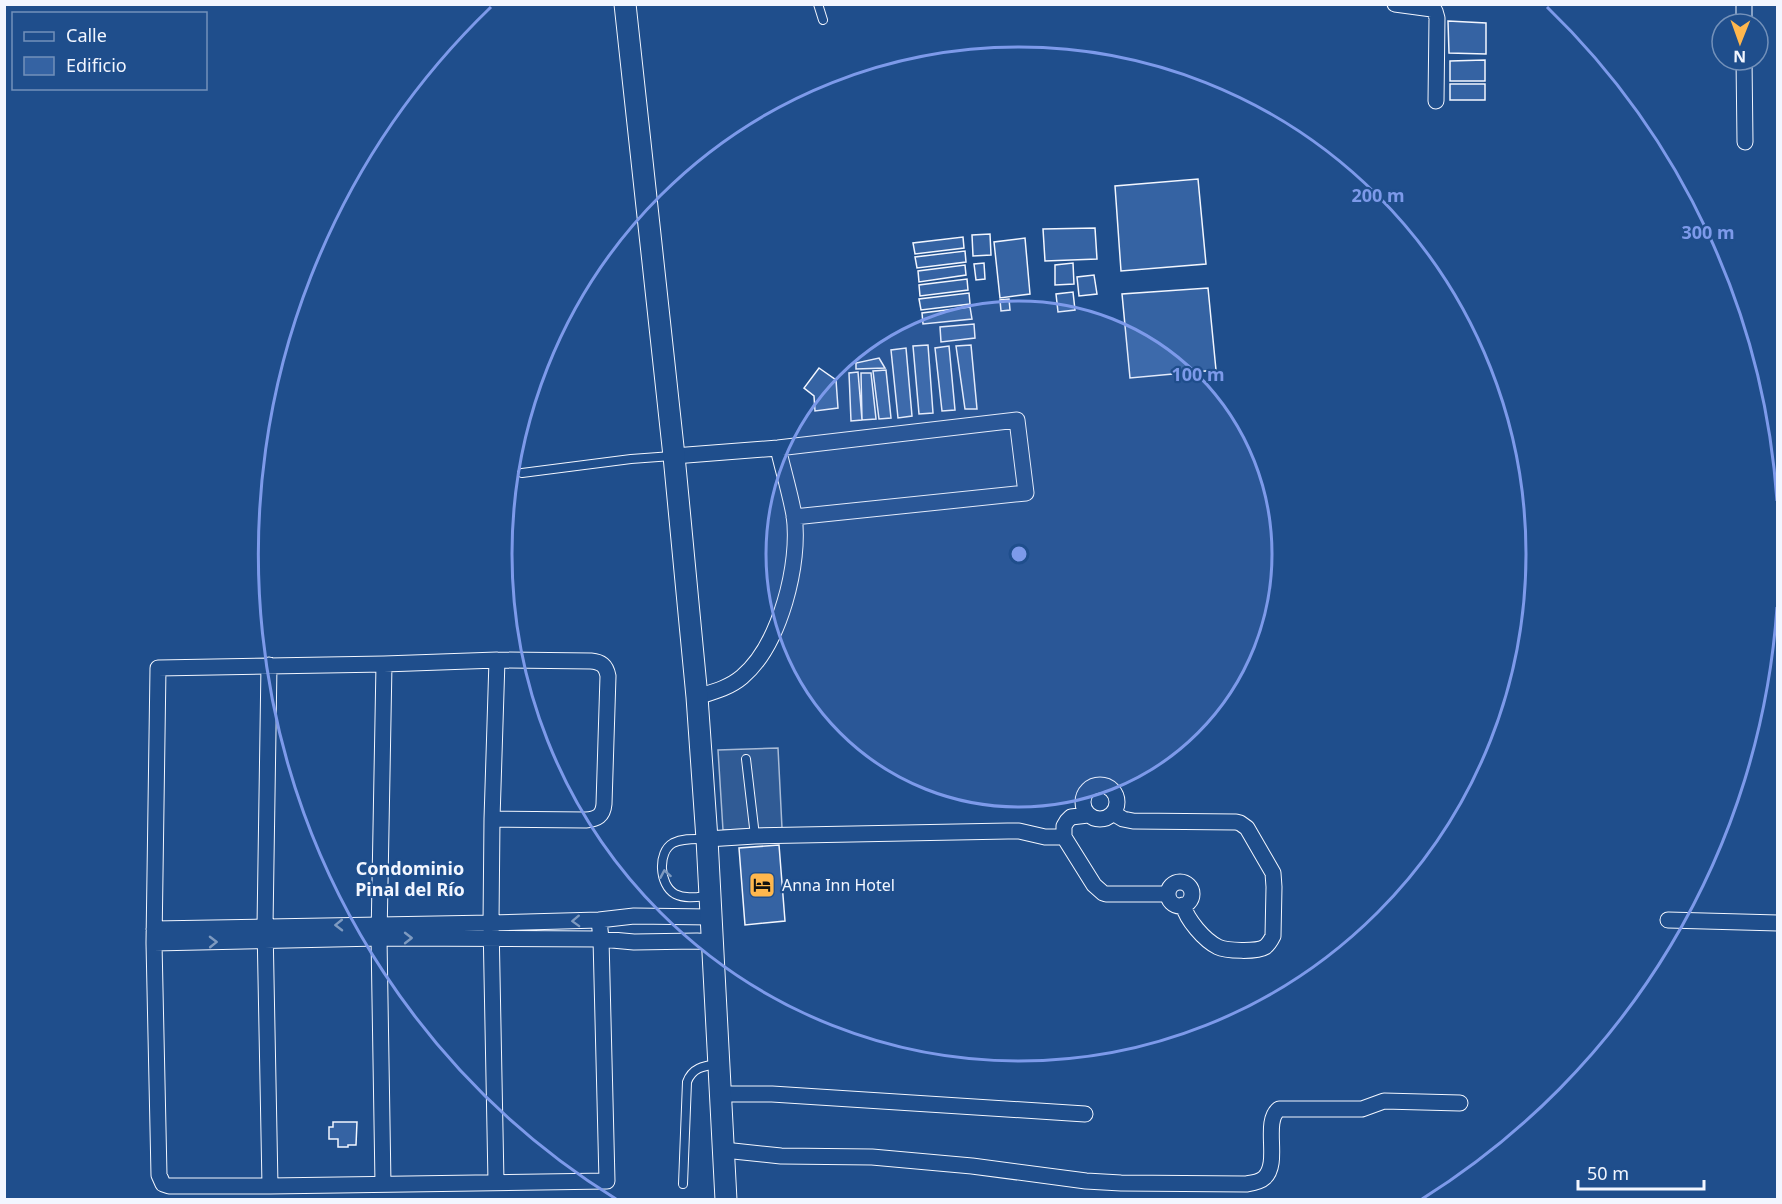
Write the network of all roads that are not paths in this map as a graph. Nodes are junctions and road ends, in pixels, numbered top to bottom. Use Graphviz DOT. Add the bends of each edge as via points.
graph roads {
  1 [pos="625,4"];
  2 [pos="818,4"];
  3 [pos="1395,4"];
  4 [pos="823,20"];
  5 [pos="1744,72"];
  6 [pos="1436,100"];
  7 [pos="1745,142"];
  8 [pos="778,448"];
  9 [pos="674,456"];
  10 [pos="522,473"];
  11 [pos="794,517"];
  12 [pos="497,660"];
  13 [pos="384,664"];
  14 [pos="269,665"];
  15 [pos="697,697"];
  16 [pos="746,759"];
  17 [pos="1113,813"];
  18 [pos="1088,815"];
  19 [pos="492,819"];
  20 [pos="755,836"];
  21 [pos="1064,837"];
  22 [pos="707,839"];
  23 [pos="1168,894"];
  24 [pos="710,896"];
  25 [pos="1183,905"];
  26 [pos="664,917"];
  27 [pos="711,917"];
  28 [pos="599,920"];
  29 [pos="1668,920"];
  30 [pos="1778,923"];
  31 [pos="265,926"];
  32 [pos="379,931"];
  33 [pos="491,931"];
  34 [pos="154,936"];
  35 [pos="601,939"];
  36 [pos="665,941"];
  37 [pos="266,942"];
  38 [pos="712,942"];
  39 [pos="718,1064"];
  40 [pos="721,1094"];
  41 [pos="1460,1103"];
  42 [pos="1085,1114"];
  43 [pos="724,1150"];
  44 [pos="496,1182"];
  45 [pos="383,1184"];
  46 [pos="683,1184"];
  47 [pos="270,1186"];
  48 [pos="726,1200"];
  1 -- 9 [label="main road"];
  2 -- 4 [label="lane"];
  3 -- 6 [label="street" via="1435,11"];
  5 -- 7 [label="street"];
  8 -- 9 [label="street"];
  8 -- 11 [label="street"];
  8 -- 11 [label="street" via="1017,420 1026,494"];
  9 -- 10 [label="lane"];
  9 -- 15 [label="main road"];
  11 -- 15 [label="street" via="789,587 766,647 732,684"];
  12 -- 13 [label="street"];
  12 -- 19 [label="street"];
  12 -- 19 [label="street" via="599,662 607,670 608,687 604,804 600,816 586,820"];
  13 -- 14 [label="street"];
  13 -- 32 [label="street"];
  14 -- 31 [label="street"];
  14 -- 34 [label="street" via="158,668"];
  15 -- 22 [label="main road"];
  16 -- 20 [label="lane"];
  17 -- 18 [label="street" via="1098,820"];
  17 -- 18 [label="street" via="1116,797 1100,785 1089,789 1082,799"];
  17 -- 25 [label="street" via="1133,821 1236,822 1247,828 1273,873 1270,942 1254,950 1219,948 1197,930"];
  18 -- 21 [label="street" via="1071,817 1064,826"];
  19 -- 33 [label="street"];
  20 -- 21 [label="street" via="1019,831"];
  20 -- 22 [label="street"];
  21 -- 23 [label="street" via="1102,894"];
  22 -- 24 [label="main road"];
  24 -- 22 [label="lane, one-way" via="674,894 663,873 663,857 668,847 685,840"];
  23 -- 25 [label="street" via="1173,903"];
  23 -- 25 [label="street" via="1173,884 1187,884 1191,898"];
  24 -- 27 [label="main road"];
  26 -- 27 [label="street"];
  26 -- 28 [label="street"];
  26 -- 36 [label="street"];
  27 -- 38 [label="main road"];
  28 -- 33 [label="street, one-way"];
  28 -- 35 [label="street"];
  29 -- 30 [label="street"];
  32 -- 31 [label="street, one-way"];
  31 -- 34 [label="street"];
  31 -- 37 [label="street"];
  32 -- 33 [label="street"];
  32 -- 37 [label="street"];
  32 -- 45 [label="street"];
  33 -- 35 [label="street"];
  33 -- 44 [label="street"];
  34 -- 37 [label="street, one-way"];
  34 -- 47 [label="street" via="161,1181 169,1186"];
  35 -- 36 [label="street"];
  35 -- 44 [label="street" via="607,1181"];
  36 -- 38 [label="street"];
  37 -- 47 [label="street"];
  38 -- 39 [label="main road"];
  39 -- 40 [label="main road"];
  39 -- 46 [label="lane" via="696,1069 687,1082"];
  40 -- 42 [label="street"];
  40 -- 43 [label="main road"];
  41 -- 43 [label="street" via="1384,1101 1362,1109 1279,1108 1274,1115 1268,1174 1246,1184 1151,1185 882,1158 781,1156"];
  43 -- 48 [label="main road"];
  44 -- 45 [label="street"];
  45 -- 47 [label="street"];
}
